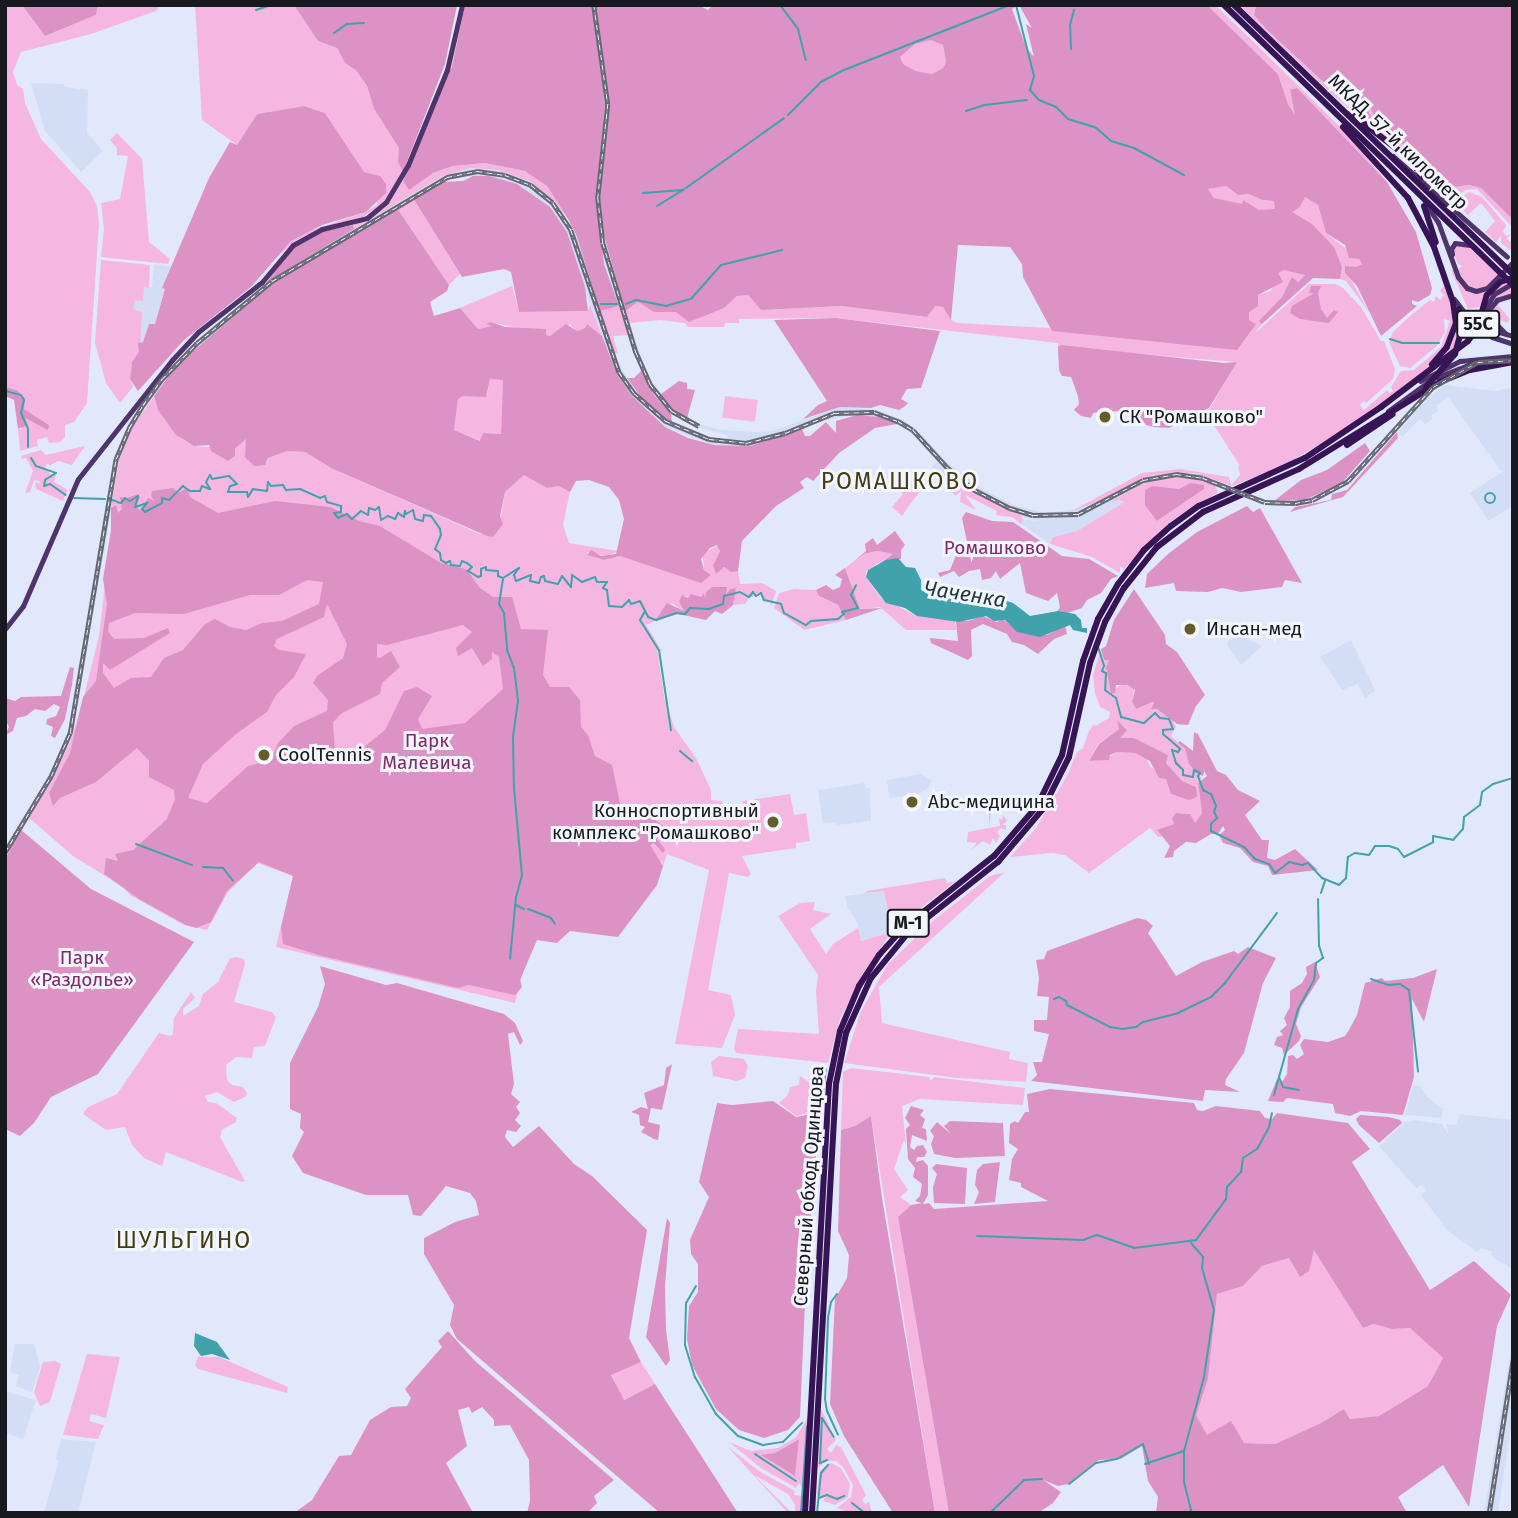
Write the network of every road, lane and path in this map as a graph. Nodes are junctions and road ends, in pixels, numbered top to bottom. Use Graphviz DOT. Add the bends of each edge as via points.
graph roads {
  1 [pos="462,5"];
  2 [pos="1224,5"];
  3 [pos="1234,5"];
  4 [pos="1272,48"];
  5 [pos="1334,108"];
  6 [pos="1382,148"];
  7 [pos="1422,177"];
  8 [pos="1417,192"];
  9 [pos="1424,206"];
  10 [pos="1473,246"];
  11 [pos="1511,259"];
  12 [pos="1497,264"];
  13 [pos="1455,268"];
  14 [pos="1512,277"];
  15 [pos="1449,290"];
  16 [pos="1513,295"];
  17 [pos="1512,336"];
  18 [pos="1513,344"];
  19 [pos="1513,356"];
  20 [pos="1513,362"];
  21 [pos="1381,407"];
  22 [pos="1360,423"];
  23 [pos="1345,440"];
  24 [pos="1131,572"];
  25 [pos="5,629"];
  26 [pos="1070,742"];
  27 [pos="805,1513"];
  28 [pos="812,1513"];
  1 -- 25 [label="main road" via="447,70 408,165 386,202 366,218 323,229 293,244 262,282 198,332 172,360 78,479 24,605"];
  2 -- 4 [label="highway"];
  3 -- 4 [label="highway"];
  4 -- 5 [label="highway, МКАД, 57-й километр"];
  5 -- 6 [label="highway, МКАД, 57-й километр"];
  5 -- 7 [label="highway" via="1411,160"];
  5 -- 8 [label="highway, МКАД, 57-й километр"];
  5 -- 15 [label="highway" via="1352,138 1396,184 1425,226"];
  6 -- 11 [label="main road"];
  6 -- 12 [label="highway, МКАД, 57-й километр"];
  8 -- 10 [label="highway, МКАД, 57-й километр"];
  8 -- 13 [label="main road" via="1438,222"];
  9 -- 23 [label="highway" via="1458,309 1461,338 1452,359 1427,386 1381,423"];
  10 -- 12 [label="highway, МКАД, 57-й километр"];
  10 -- 13 [label="main road" via="1460,242 1451,247"];
  11 -- 13 [label="main road" via="1491,282 1479,288 1466,284"];
  12 -- 14 [label="highway"];
  12 -- 14 [label="highway"];
  14 -- 17 [label="main road" via="1487,306 1495,324"];
  14 -- 21 [label="highway, 55C" via="1490,290 1477,329 1468,341"];
  15 -- 17 [label="main road" via="1469,321"];
  15 -- 22 [label="highway" via="1456,323 1447,347"];
  16 -- 18 [label="main road" via="1499,298 1488,309 1484,323 1488,334"];
  19 -- 21 [label="main road, Северный обход Одинцова" via="1452,364"];
  20 -- 23 [label="highway, Северный обход Одинцова" via="1459,374"];
  21 -- 22 [label="highway, Северный обход Одинцова / М-1"];
  22 -- 23 [label="highway, Северный обход Одинцова / М-1"];
  23 -- 24 [label="highway, Северный обход Одинцова / М-1" via="1299,469 1230,498 1175,531"];
  23 -- 24 [label="highway, Северный обход Одинцова / М-1" via="1222,495 1171,526"];
  24 -- 26 [label="highway, Северный обход Одинцова / М-1" via="1108,601 1089,643"];
  26 -- 27 [label="highway, Северный обход Одинцова / М-1" via="1024,823 994,856 893,938 866,975 840,1031 827,1110"];
  26 -- 28 [label="highway, Северный обход Одинцова / М-1" via="1056,787 1030,828 998,862 899,942 872,978 846,1033 834,1110"];
}
